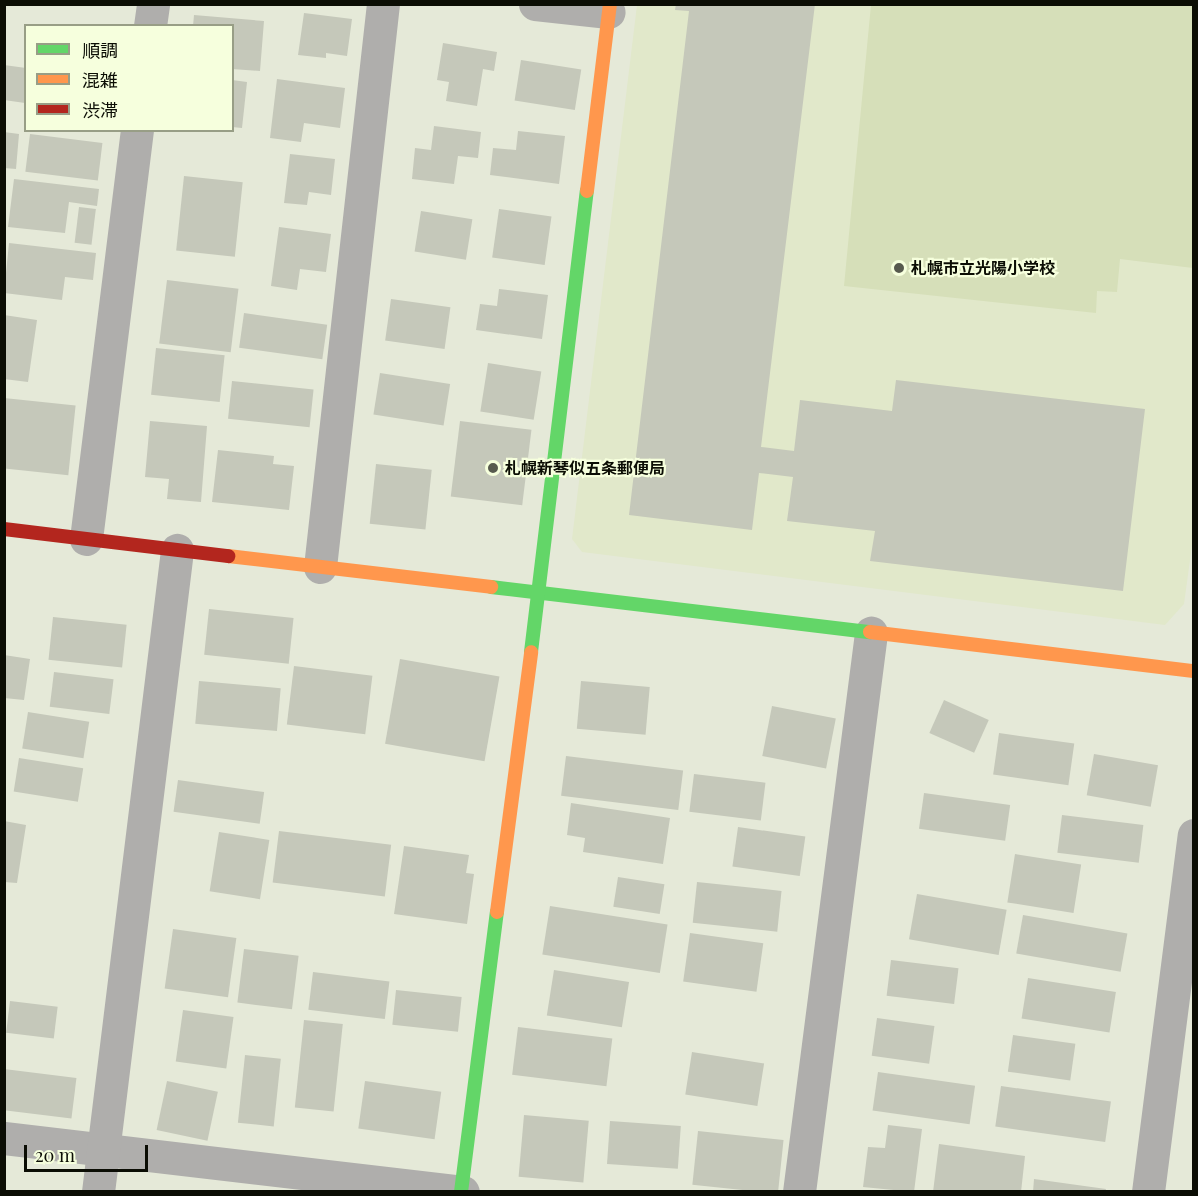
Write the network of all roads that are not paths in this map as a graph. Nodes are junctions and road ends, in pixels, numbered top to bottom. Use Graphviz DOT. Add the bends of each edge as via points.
graph roads {
  1 [pos="153,4"];
  2 [pos="383,4"];
  3 [pos="535,4"];
  4 [pos="610,8"];
  5 [pos="150,24"];
  6 [pos="137,132"];
  7 [pos="4,529"];
  8 [pos="86,539"];
  9 [pos="177,550"];
  10 [pos="320,567"];
  11 [pos="539,593"];
  12 [pos="871,633"];
  13 [pos="1194,671"];
  14 [pos="1194,835"];
  15 [pos="1184,987"];
  16 [pos="4,1138"];
  17 [pos="103,1150"];
  18 [pos="98,1191"];
  19 [pos="462,1191"];
  20 [pos="799,1191"];
  21 [pos="1148,1191"];
  1 -- 5 [label="street"];
  2 -- 10 [label="street"];
  3 -- 4 [label="street"];
  4 -- 11 [label="street"];
  6 -- 8 [label="street"];
  7 -- 8 [label="street"];
  8 -- 9 [label="street"];
  9 -- 10 [label="street"];
  9 -- 17 [label="street"];
  10 -- 11 [label="street"];
  11 -- 12 [label="street"];
  11 -- 19 [label="street"];
  12 -- 13 [label="street"];
  12 -- 20 [label="street"];
  14 -- 15 [label="street"];
  15 -- 21 [label="street"];
  16 -- 17 [label="street"];
  17 -- 18 [label="street"];
  17 -- 19 [label="street"];
}
